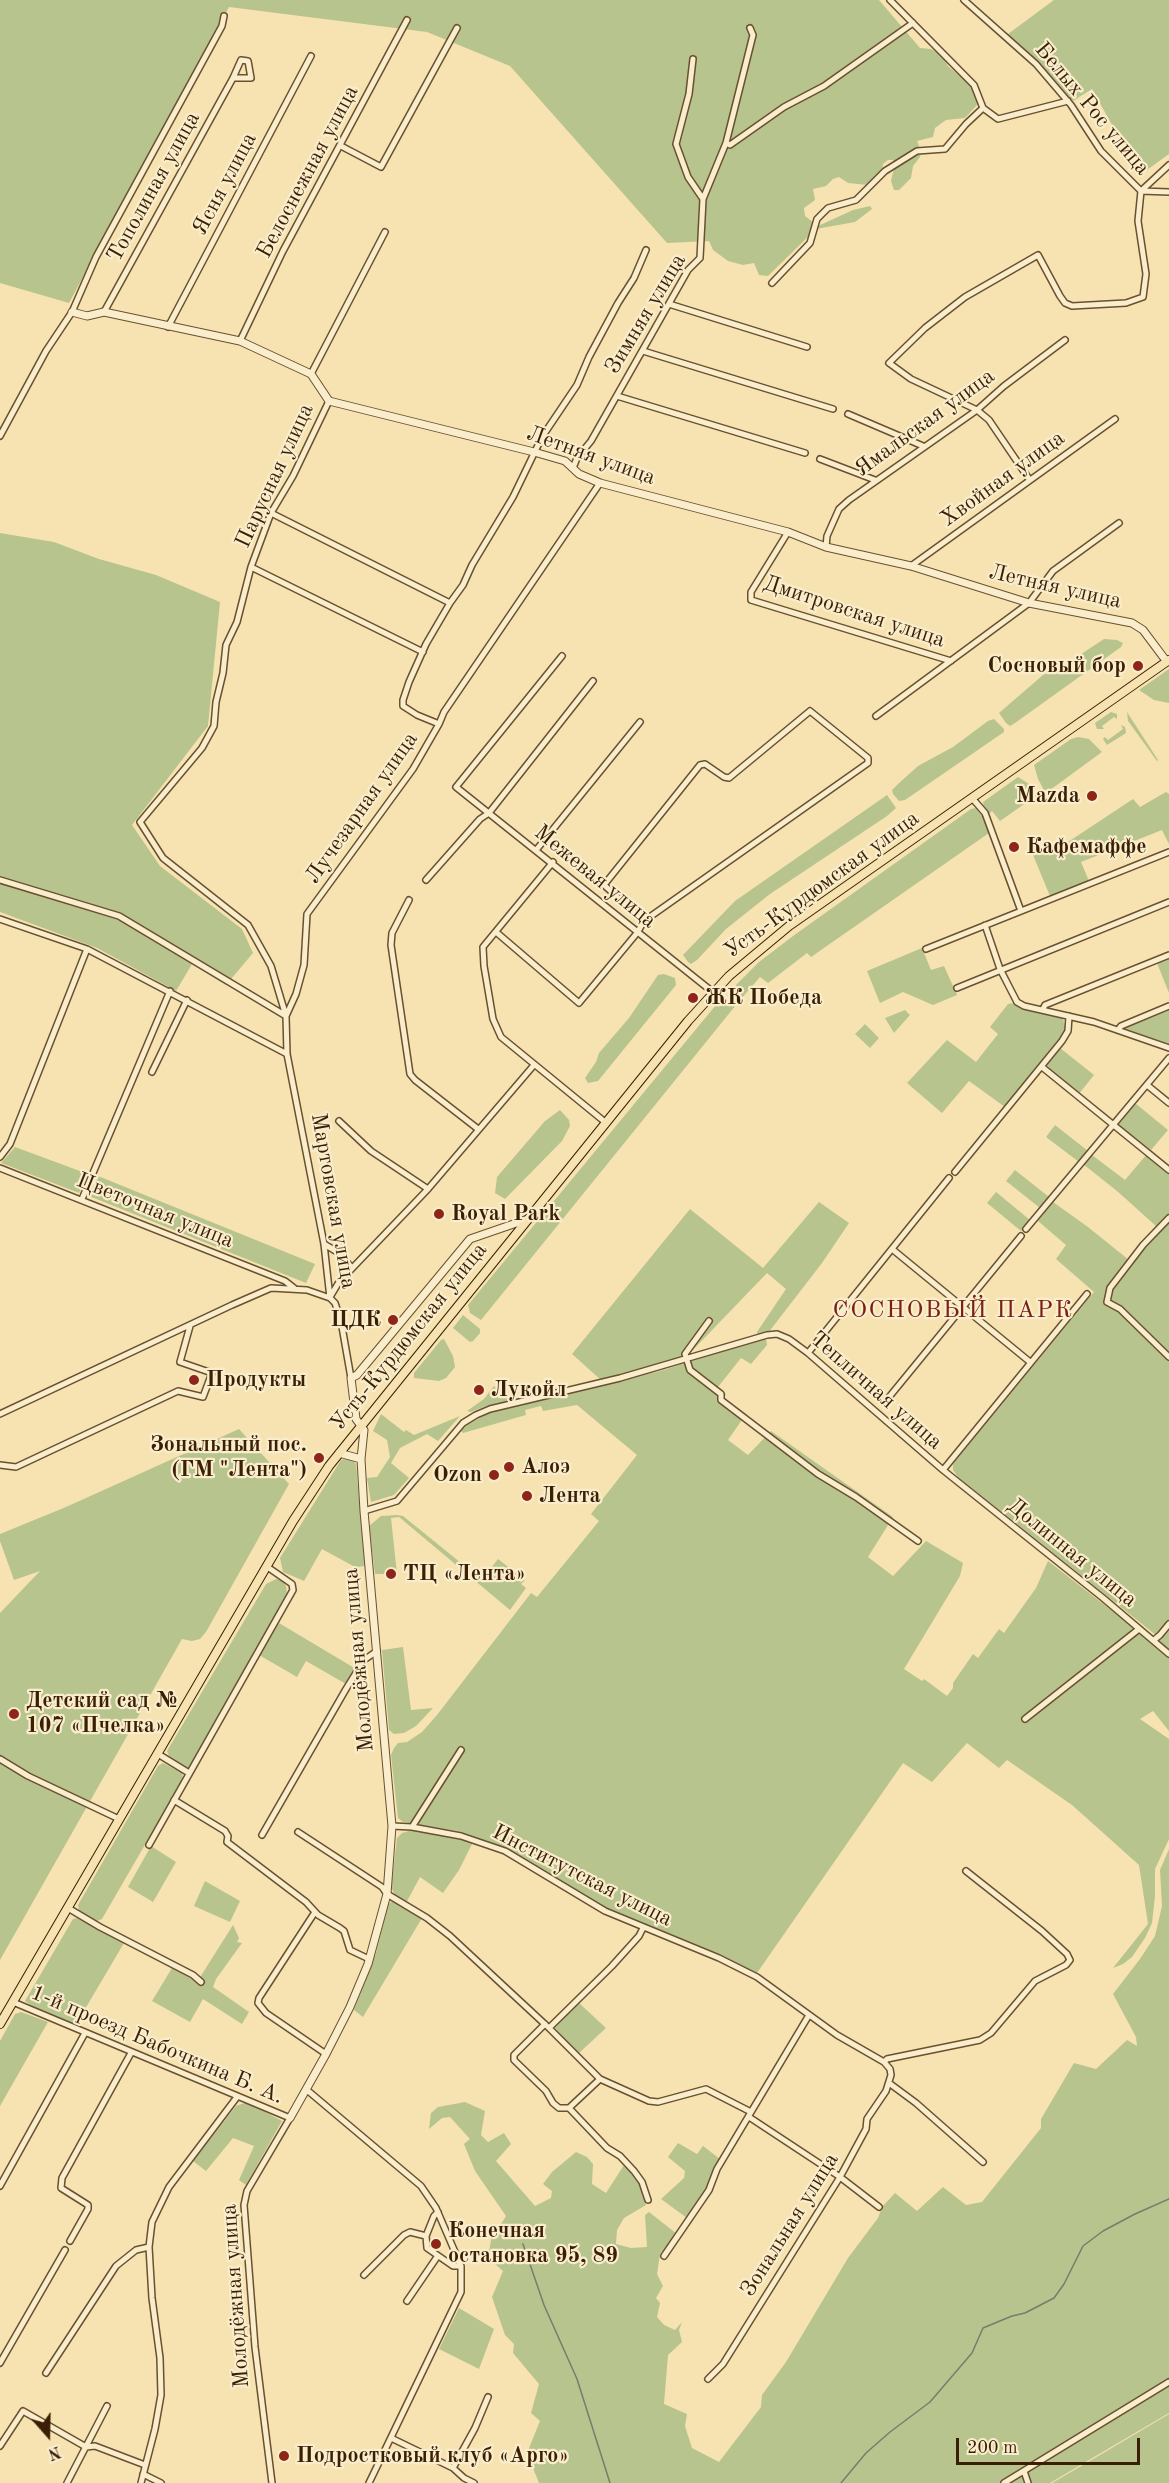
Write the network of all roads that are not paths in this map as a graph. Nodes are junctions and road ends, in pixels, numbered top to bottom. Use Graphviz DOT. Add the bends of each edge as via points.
graph roads {
  1 [pos="890,0"];
  2 [pos="964,0"];
  3 [pos="224,16"];
  4 [pos="407,20"];
  5 [pos="913,23"];
  6 [pos="457,27"];
  7 [pos="750,28"];
  8 [pos="311,56"];
  9 [pos="693,59"];
  10 [pos="233,78"];
  11 [pos="1068,101"];
  12 [pos="983,108"];
  13 [pos="726,143"];
  14 [pos="341,146"];
  15 [pos="1169,165"];
  16 [pos="1141,191"];
  17 [pos="1169,192"];
  18 [pos="703,199"];
  19 [pos="385,232"];
  20 [pos="646,250"];
  21 [pos="772,283"];
  22 [pos="669,304"];
  23 [pos="72,312"];
  24 [pos="104,312"];
  25 [pos="168,327"];
  26 [pos="1065,340"];
  27 [pos="240,341"];
  28 [pos="807,347"];
  29 [pos="643,351"];
  30 [pos="310,374"];
  31 [pos="617,396"];
  32 [pos="329,401"];
  33 [pos="833,409"];
  34 [pos="977,410"];
  35 [pos="848,414"];
  36 [pos="1115,418"];
  37 [pos="0,436"];
  38 [pos="923,446"];
  39 [pos="534,452"];
  40 [pos="805,453"];
  41 [pos="820,459"];
  42 [pos="573,468"];
  43 [pos="1029,479"];
  44 [pos="874,480"];
  45 [pos="600,483"];
  46 [pos="271,513"];
  47 [pos="1119,523"];
  48 [pos="788,532"];
  49 [pos="826,547"];
  50 [pos="911,566"];
  51 [pos="251,567"];
  52 [pos="450,603"];
  53 [pos="1029,603"];
  54 [pos="423,652"];
  55 [pos="562,656"];
  56 [pos="951,661"];
  57 [pos="1168,661"];
  58 [pos="593,681"];
  59 [pos="876,716"];
  60 [pos="640,722"];
  61 [pos="439,724"];
  62 [pos="972,798"];
  63 [pos="489,813"];
  64 [pos="537,849"];
  65 [pos="1169,852"];
  66 [pos="553,862"];
  67 [pos="0,880"];
  68 [pos="426,880"];
  69 [pos="603,885"];
  70 [pos="594,896"];
  71 [pos="409,900"];
  72 [pos="1169,902"];
  73 [pos="1021,911"];
  74 [pos="0,919"];
  75 [pos="644,921"];
  76 [pos="985,925"];
  77 [pos="496,932"];
  78 [pos="637,933"];
  79 [pos="87,948"];
  80 [pos="926,949"];
  81 [pos="1169,955"];
  82 [pos="1000,969"];
  83 [pos="957,988"];
  84 [pos="170,991"];
  85 [pos="714,993"];
  86 [pos="188,1000"];
  87 [pos="1169,1006"];
  88 [pos="1042,1009"];
  89 [pos="286,1016"];
  90 [pos="1069,1016"];
  91 [pos="1118,1030"];
  92 [pos="1169,1048"];
  93 [pos="287,1054"];
  94 [pos="1169,1058"];
  95 [pos="534,1065"];
  96 [pos="1042,1067"];
  97 [pos="152,1072"];
  98 [pos="1147,1085"];
  99 [pos="1169,1103"];
  100 [pos="339,1120"];
  101 [pos="605,1122"];
  102 [pos="1113,1125"];
  103 [pos="478,1129"];
  104 [pos="0,1157"];
  105 [pos="0,1168"];
  106 [pos="1169,1170"];
  107 [pos="955,1172"];
  108 [pos="949,1178"];
  109 [pos="428,1189"];
  110 [pos="82,1199"];
  111 [pos="1169,1218"];
  112 [pos="528,1219"];
  113 [pos="1026,1228"];
  114 [pos="1020,1236"];
  115 [pos="324,1244"];
  116 [pos="892,1249"];
  117 [pos="352,1268"];
  118 [pos="295,1289"];
  119 [pos="1087,1294"];
  120 [pos="330,1298"];
  121 [pos="963,1307"];
  122 [pos="709,1321"];
  123 [pos="190,1326"];
  124 [pos="808,1353"];
  125 [pos="1169,1357"];
  126 [pos="686,1360"];
  127 [pos="1030,1362"];
  128 [pos="351,1378"];
  129 [pos="885,1402"];
  130 [pos="0,1414"];
  131 [pos="361,1425"];
  132 [pos="339,1453"];
  133 [pos="361,1459"];
  134 [pos="0,1465"];
  135 [pos="943,1470"];
  136 [pos="953,1477"];
  137 [pos="364,1511"];
  138 [pos="918,1541"];
  139 [pos="266,1566"];
  140 [pos="1169,1624"];
  141 [pos="1139,1629"];
  142 [pos="1154,1640"];
  143 [pos="376,1651"];
  144 [pos="1169,1654"];
  145 [pos="1026,1719"];
  146 [pos="461,1750"];
  147 [pos="158,1754"];
  148 [pos="0,1759"];
  149 [pos="189,1773"];
  150 [pos="174,1800"];
  151 [pos="119,1819"];
  152 [pos="392,1826"];
  153 [pos="412,1827"];
  154 [pos="298,1832"];
  155 [pos="262,1835"];
  156 [pos="148,1845"];
  157 [pos="966,1871"];
  158 [pos="387,1894"];
  159 [pos="68,1908"];
  160 [pos="315,1912"];
  161 [pos="643,1928"];
  162 [pos="369,1959"];
  163 [pos="201,1982"];
  164 [pos="13,2002"];
  165 [pos="809,2015"];
  166 [pos="0,2024"];
  167 [pos="547,2026"];
  168 [pos="86,2033"];
  169 [pos="131,2053"];
  170 [pos="326,2054"];
  171 [pos="884,2062"];
  172 [pos="600,2079"];
  173 [pos="889,2082"];
  174 [pos="307,2090"];
  175 [pos="237,2097"];
  176 [pos="569,2108"];
  177 [pos="750,2114"];
  178 [pos="290,2118"];
  179 [pos="983,2162"];
  180 [pos="840,2177"];
  181 [pos="0,2186"];
  182 [pos="648,2200"];
  183 [pos="879,2206"];
  184 [pos="438,2212"];
  185 [pos="426,2236"];
  186 [pos="70,2241"];
  187 [pos="149,2247"];
  188 [pos="65,2250"];
  189 [pos="437,2256"];
  190 [pos="664,2256"];
  191 [pos="461,2266"];
  192 [pos="364,2275"];
  193 [pos="407,2301"];
  194 [pos="0,2363"];
  195 [pos="46,2373"];
  196 [pos="708,2379"];
  197 [pos="1169,2382"];
  198 [pos="488,2397"];
  199 [pos="107,2406"];
  200 [pos="391,2438"];
  201 [pos="0,2446"];
  202 [pos="86,2447"];
  203 [pos="145,2464"];
  204 [pos="453,2468"];
  205 [pos="1024,2470"];
  206 [pos="143,2474"];
  207 [pos="464,2481"];
  208 [pos="67,2483"];
  209 [pos="141,2483"];
  210 [pos="161,2483"];
  211 [pos="272,2483"];
  212 [pos="369,2483"];
  213 [pos="474,2483"];
  214 [pos="1004,2483"];
  215 [pos="1028,2483"];
  1 -- 5 [label="street"];
  2 -- 11 [label="street, Белых Рос улица" via="1036,64"];
  3 -- 23 [label="street" via="206,57 96,257"];
  4 -- 14 [label="street, Белоснежная улица"];
  5 -- 12 [label="street" via="974,85"];
  5 -- 13 [label="street" via="824,86 784,107 730,145"];
  6 -- 14 [label="street" via="381,167"];
  7 -- 13 [label="street, Зимняя улица" via="753,35"];
  8 -- 25 [label="street, Ясня улица"];
  9 -- 18 [label="street" via="676,144 688,177"];
  10 -- 24 [label="street, Тополиная улица"];
  11 -- 12 [label="street" via="998,119"];
  11 -- 16 [label="street, Белых Рос улица" via="1101,151"];
  12 -- 21 [label="street" via="945,149 917,151 885,171 856,200 828,208 817,219 810,243"];
  13 -- 18 [label="street, Зимняя улица"];
  14 -- 27 [label="street, Белоснежная улица"];
  15 -- 16 [label="street"];
  16 -- 17 [label="street"];
  16 -- 34 [label="street" via="1138,221 1146,274 1143,297 1126,303 1072,306 1060,296 1038,255 965,297 889,363 911,379"];
  18 -- 22 [label="street, Зимняя улица" via="700,258 688,270"];
  19 -- 30 [label="street"];
  20 -- 39 [label="street, Лучезарная улица" via="577,385"];
  22 -- 28 [label="street"];
  22 -- 29 [label="street, Зимняя улица"];
  23 -- 24 [label="street" via="87,316"];
  23 -- 37 [label="street"];
  24 -- 25 [label="street"];
  25 -- 27 [label="street"];
  26 -- 34 [label="street, Ямальская улица"];
  27 -- 30 [label="street"];
  29 -- 31 [label="street, Зимняя улица"];
  29 -- 33 [label="street"];
  30 -- 32 [label="street"];
  31 -- 40 [label="street"];
  31 -- 42 [label="street, Зимняя улица"];
  32 -- 39 [label="street, Летняя улица"];
  32 -- 46 [label="street, Парусная улица"];
  34 -- 38 [label="street, Ямальская улица"];
  34 -- 43 [label="street" via="989,420"];
  35 -- 38 [label="street"];
  36 -- 43 [label="street, Хвойная улица"];
  38 -- 44 [label="street, Ямальская улица"];
  39 -- 42 [label="street, Летняя улица"];
  39 -- 52 [label="street, Лучезарная улица" via="513,497"];
  41 -- 44 [label="street"];
  42 -- 45 [label="street, Летняя улица"];
  43 -- 50 [label="street, Хвойная улица"];
  44 -- 49 [label="street, Ямальская улица" via="839,509"];
  45 -- 48 [label="street, Летняя улица"];
  45 -- 61 [label="street"];
  46 -- 51 [label="street, Парусная улица"];
  46 -- 52 [label="street"];
  47 -- 53 [label="street" via="1053,571"];
  48 -- 49 [label="street, Летняя улица"];
  48 -- 56 [label="street, Дмитровская улица" via="751,592 751,600"];
  49 -- 50 [label="street, Летняя улица"];
  50 -- 53 [label="street, Летняя улица"];
  51 -- 54 [label="street"];
  51 -- 89 [label="street, Парусная улица" via="237,622 226,645 214,726 202,747 140,822 163,858 248,925 271,966"];
  52 -- 54 [label="street, Лучезарная улица"];
  53 -- 56 [label="street"];
  53 -- 57 [label="street, Летняя улица" via="1132,623 1143,630"];
  54 -- 61 [label="street, Лучезарная улица" via="409,682 404,706"];
  55 -- 63 [label="street, Межевая улица" via="456,787"];
  56 -- 59 [label="street"];
  57 -- 62 [label="main road, Усть-Курдюмская улица"];
  58 -- 63 [label="street"];
  60 -- 64 [label="street"];
  61 -- 89 [label="street, Лучезарная улица" via="413,769 307,914 304,965"];
  62 -- 73 [label="street" via="985,813"];
  62 -- 85 [label="main road, Усть-Курдюмская улица" via="789,926"];
  63 -- 64 [label="street, Межевая улица"];
  63 -- 68 [label="street"];
  64 -- 66 [label="street, Межевая улица"];
  65 -- 73 [label="street"];
  66 -- 70 [label="street, Межевая улица"];
  66 -- 77 [label="street"];
  67 -- 89 [label="street" via="119,916"];
  69 -- 70 [label="street"];
  69 -- 75 [label="street"];
  69 -- 75 [label="street" via="700,765 729,778 810,711 868,758 867,764"];
  70 -- 78 [label="street, Межевая улица"];
  71 -- 103 [label="street" via="392,933 391,945 410,1074"];
  72 -- 82 [label="street"];
  73 -- 76 [label="street"];
  74 -- 79 [label="street"];
  75 -- 78 [label="street"];
  76 -- 80 [label="street"];
  76 -- 82 [label="street"];
  77 -- 78 [label="street" via="579,1003"];
  77 -- 95 [label="street" via="483,947 493,1019 501,1037"];
  78 -- 85 [label="street, Межевая улица"];
  79 -- 84 [label="street"];
  79 -- 104 [label="street" via="10,1144"];
  81 -- 88 [label="street"];
  82 -- 83 [label="street"];
  82 -- 88 [label="street" via="1017,1002"];
  84 -- 86 [label="street"];
  84 -- 110 [label="street"];
  85 -- 101 [label="main road, Усть-Курдюмская улица"];
  86 -- 93 [label="street"];
  86 -- 97 [label="street"];
  87 -- 91 [label="street"];
  88 -- 90 [label="street"];
  89 -- 93 [label="street, Мартовская улица"];
  90 -- 91 [label="street"];
  90 -- 96 [label="street" via="1068,1031"];
  91 -- 92 [label="street"];
  93 -- 115 [label="street, Мартовская улица"];
  94 -- 98 [label="street"];
  95 -- 101 [label="street"];
  95 -- 103 [label="street"];
  96 -- 102 [label="street"];
  96 -- 107 [label="street"];
  98 -- 99 [label="street"];
  98 -- 102 [label="street"];
  100 -- 109 [label="street" via="371,1151"];
  101 -- 112 [label="main road, Усть-Курдюмская улица"];
  102 -- 106 [label="street"];
  102 -- 113 [label="street"];
  103 -- 109 [label="street"];
  105 -- 110 [label="street, Цветочная улица"];
  108 -- 116 [label="street"];
  109 -- 117 [label="street"];
  110 -- 118 [label="street, Цветочная улица" via="285,1281"];
  111 -- 125 [label="street" via="1110,1288 1107,1302 1120,1309"];
  112 -- 128 [label="street" via="470,1239"];
  112 -- 131 [label="main road, Усть-Курдюмская улица"];
  114 -- 121 [label="street"];
  115 -- 117 [label="street"];
  115 -- 120 [label="street, Мартовская улица"];
  116 -- 121 [label="street"];
  116 -- 124 [label="street"];
  117 -- 120 [label="street"];
  118 -- 120 [label="street"];
  118 -- 123 [label="street" via="271,1288"];
  119 -- 127 [label="street"];
  120 -- 128 [label="street, Мартовская улица" via="341,1320"];
  121 -- 127 [label="street"];
  121 -- 129 [label="street"];
  122 -- 126 [label="street" via="685,1354"];
  123 -- 130 [label="street"];
  123 -- 134 [label="street" via="180,1362 212,1373 203,1397 178,1391 16,1467"];
  124 -- 126 [label="street, Тепличная улица" via="777,1334"];
  124 -- 135 [label="street, Тепличная улица"];
  126 -- 137 [label="street" via="490,1409 469,1418 397,1501"];
  126 -- 138 [label="street" via="690,1370 721,1394 721,1400 818,1474"];
  127 -- 135 [label="street"];
  128 -- 131 [label="street, Мартовская улица" via="356,1419"];
  131 -- 132 [label="main road, Усть-Курдюмская улица"];
  131 -- 133 [label="street, Молодёжная улица"];
  132 -- 133 [label="street"];
  132 -- 139 [label="main road, Усть-Курдюмская улица"];
  133 -- 137 [label="street, Молодёжная улица"];
  135 -- 136 [label="street, Тепличная улица"];
  136 -- 141 [label="street, Долинная улица"];
  137 -- 143 [label="street, Молодёжная улица"];
  139 -- 147 [label="main road, Усть-Курдюмская улица"];
  139 -- 149 [label="street" via="292,1584 293,1590"];
  140 -- 142 [label="street"];
  141 -- 142 [label="street, Долинная улица"];
  141 -- 145 [label="street"];
  142 -- 144 [label="street, Долинная улица"];
  143 -- 152 [label="street, Молодёжная улица"];
  143 -- 155 [label="street" via="364,1660 346,1689"];
  146 -- 153 [label="street"];
  147 -- 149 [label="street"];
  147 -- 151 [label="main road, Усть-Курдюмская улица"];
  148 -- 151 [label="street"];
  149 -- 150 [label="street"];
  150 -- 156 [label="street"];
  150 -- 160 [label="street" via="225,1831 227,1842"];
  151 -- 159 [label="main road, Усть-Курдюмская улица"];
  152 -- 153 [label="street, Институтская улица"];
  152 -- 158 [label="street, Молодёжная улица"];
  153 -- 161 [label="street, Институтская улица" via="460,1836 505,1851 605,1911"];
  154 -- 158 [label="street"];
  157 -- 171 [label="street" via="1042,1931 1070,1960 1035,1981 991,2033 980,2040"];
  158 -- 162 [label="street, Молодёжная улица"];
  158 -- 167 [label="street" via="450,1936"];
  159 -- 163 [label="street"];
  159 -- 164 [label="main road, Усть-Курдюмская улица"];
  160 -- 162 [label="street" via="344,1931 350,1950"];
  160 -- 170 [label="street" via="258,2003 266,2013"];
  161 -- 165 [label="street, Институтская улица" via="757,1977"];
  161 -- 167 [label="street" via="618,1959"];
  162 -- 170 [label="street, Молодёжная улица"];
  164 -- 166 [label="main road, Усть-Курдюмская улица"];
  164 -- 168 [label="street, 1-й проезд Бабочкина Б. А."];
  165 -- 171 [label="street, Институтская улица"];
  165 -- 177 [label="street"];
  167 -- 172 [label="street"];
  167 -- 176 [label="street" via="514,2055 514,2060 553,2103"];
  168 -- 169 [label="street, 1-й проезд Бабочкина Б. А."];
  168 -- 181 [label="street"];
  169 -- 175 [label="street, 1-й проезд Бабочкина Б. А."];
  169 -- 186 [label="street" via="62,2178 62,2188 88,2205"];
  170 -- 174 [label="street, Молодёжная улица"];
  171 -- 173 [label="street" via="890,2069"];
  172 -- 176 [label="street"];
  172 -- 177 [label="street" via="658,2102 706,2089"];
  173 -- 179 [label="street"];
  173 -- 180 [label="street, Зональная улица"];
  174 -- 178 [label="street, Молодёжная улица"];
  174 -- 184 [label="street" via="412,2178 429,2195"];
  175 -- 178 [label="street, 1-й проезд Бабочкина Б. А."];
  175 -- 187 [label="street" via="165,2193 152,2222"];
  176 -- 182 [label="street" via="634,2171"];
  177 -- 180 [label="street"];
  177 -- 190 [label="street" via="717,2169 710,2190"];
  178 -- 211 [label="street, Молодёжная улица" via="247,2191 244,2205 255,2347"];
  180 -- 183 [label="street"];
  180 -- 196 [label="street, Зональная улица" via="723,2364"];
  184 -- 185 [label="street"];
  184 -- 191 [label="street"];
  185 -- 189 [label="street" via="427,2248"];
  185 -- 192 [label="street" via="410,2232 404,2235"];
  187 -- 195 [label="street" via="136,2250 116,2266"];
  187 -- 203 [label="street" via="161,2395"];
  188 -- 194 [label="street"];
  189 -- 191 [label="street" via="453,2266"];
  189 -- 193 [label="street"];
  191 -- 200 [label="street" via="461,2292"];
  197 -- 205 [label="street"];
  198 -- 204 [label="street"];
  199 -- 202 [label="street"];
  200 -- 204 [label="street"];
  200 -- 212 [label="street"];
  201 -- 202 [label="street" via="23,2411"];
  202 -- 203 [label="street" via="95,2446"];
  202 -- 208 [label="street"];
  203 -- 206 [label="street"];
  204 -- 207 [label="street"];
  205 -- 214 [label="street"];
  205 -- 215 [label="street"];
  206 -- 209 [label="street"];
  206 -- 210 [label="street"];
  207 -- 213 [label="street"];
}
